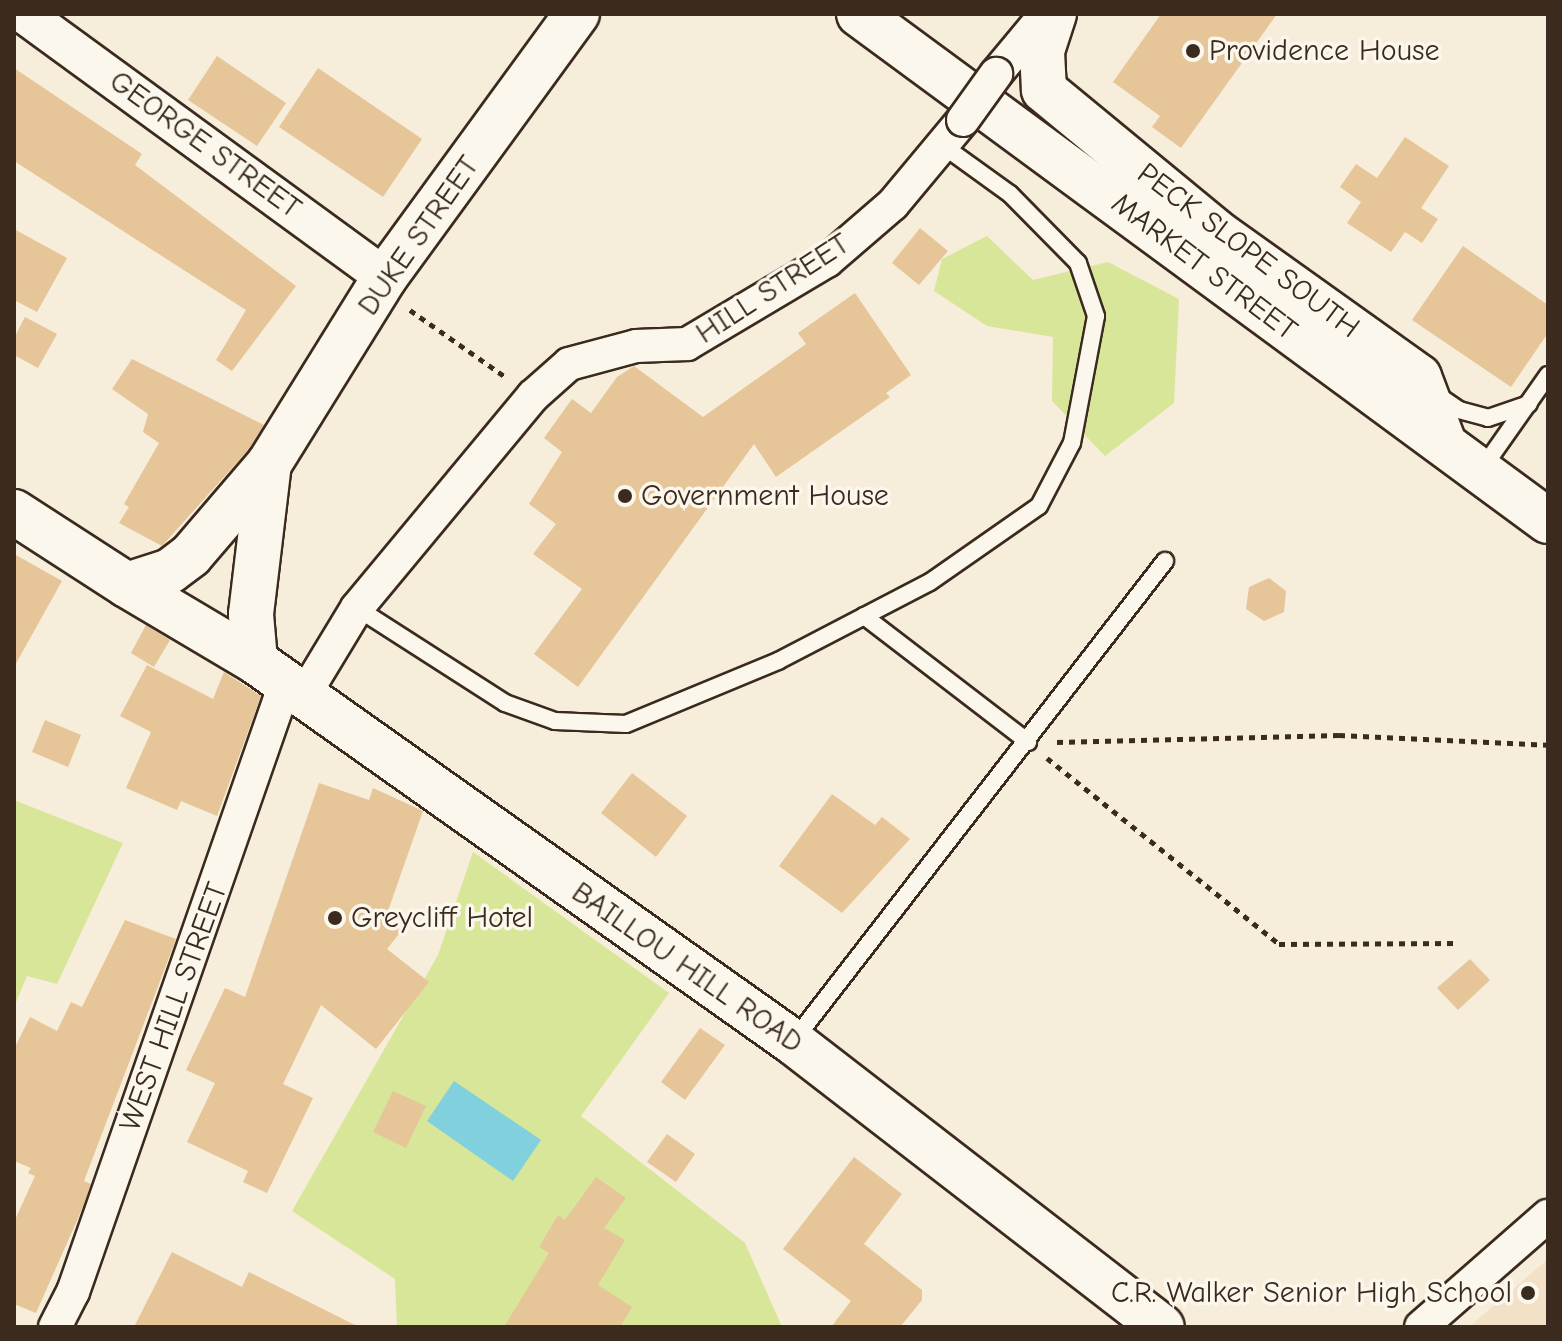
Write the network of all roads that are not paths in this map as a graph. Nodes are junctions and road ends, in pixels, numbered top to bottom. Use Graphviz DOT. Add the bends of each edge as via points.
graph roads {
  1 [pos="577,14"];
  2 [pos="859,14"];
  3 [pos="1046,14"];
  4 [pos="1054,14"];
  5 [pos="33,16"];
  6 [pos="942,145"];
  7 [pos="392,290"];
  8 [pos="1548,375"];
  9 [pos="1419,377"];
  10 [pos="1529,404"];
  11 [pos="1444,443"];
  12 [pos="269,464"];
  13 [pos="1481,471"];
  14 [pos="14,512"];
  15 [pos="1548,521"];
  16 [pos="1165,561"];
  17 [pos="127,585"];
  18 [pos="357,608"];
  19 [pos="864,616"];
  20 [pos="281,681"];
  21 [pos="1028,742"];
  22 [pos="793,1042"];
  23 [pos="1548,1216"];
  24 [pos="55,1327"];
  25 [pos="1162,1327"];
  26 [pos="1421,1327"];
  1 -- 7 [label="main road, DUKE STREET"];
  2 -- 11 [label="main road, MARKET STREET"];
  3 -- 6 [label="street, HILL STREET, bridge"];
  4 -- 9 [label="main road, PECK SLOPE SOUTH" via="1041,72 1044,90 1059,105 1216,232"];
  5 -- 7 [label="street, GEORGE STREET"];
  6 -- 18 [label="street, HILL STREET" via="893,204 827,261 687,344 636,346 569,364 533,396"];
  6 -- 19 [label="lane" via="1010,194 1078,263 1096,316 1072,443 1039,506 930,582"];
  7 -- 12 [label="main road, DUKE STREET"];
  8 -- 10 [label="lane"];
  9 -- 10 [label="lane, PECK SLOPE SOUTH" via="1445,402 1474,416 1503,417"];
  9 -- 11 [label="main road"];
  10 -- 13 [label="lane"];
  11 -- 13 [label="main road, MARKET STREET"];
  12 -- 17 [label="main road, DUKE STREET" via="191,555 170,571"];
  12 -- 20 [label="main road, DUKE STREET" via="251,614"];
  13 -- 15 [label="main road, MARKET STREET"];
  14 -- 17 [label="main road, BAILLOU HILL ROAD"];
  16 -- 21 [label="lane"];
  17 -- 20 [label="main road, BAILLOU HILL ROAD"];
  18 -- 19 [label="lane" via="505,703 555,721 626,724 778,661"];
  18 -- 20 [label="street, HILL STREET"];
  19 -- 21 [label="lane"];
  20 -- 22 [label="main road, BAILLOU HILL ROAD"];
  20 -- 24 [label="street, WEST HILL STREET" via="73,1292"];
  21 -- 22 [label="lane"];
  22 -- 25 [label="main road, BAILLOU HILL ROAD"];
  23 -- 26 [label="street"];
}
